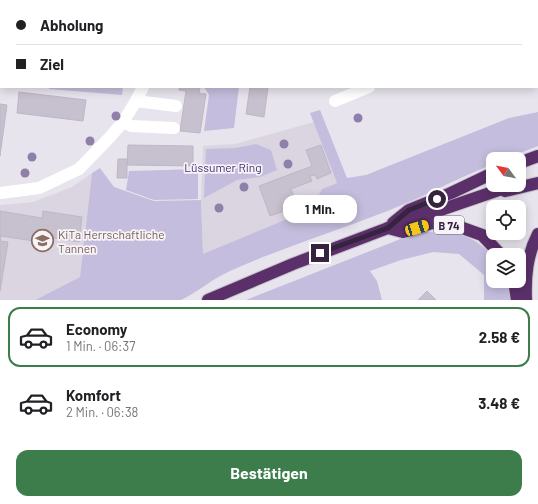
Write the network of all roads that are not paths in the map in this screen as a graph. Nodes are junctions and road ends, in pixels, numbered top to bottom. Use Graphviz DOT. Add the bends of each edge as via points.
graph roads {
  1 [pos="367,88"];
  2 [pos="139,94"];
  3 [pos="335,101"];
  4 [pos="177,103"];
  5 [pos="123,122"];
  6 [pos="174,128"];
  7 [pos="538,156"];
  8 [pos="526,160"];
  9 [pos="486,176"];
  10 [pos="538,176"];
  11 [pos="526,180"];
  12 [pos="538,183"];
  13 [pos="493,192"];
  14 [pos="0,193"];
  15 [pos="467,201"];
  16 [pos="388,228"];
  17 [pos="538,234"];
  18 [pos="494,248"];
  19 [pos="515,288"];
  20 [pos="208,300"];
  21 [pos="517,300"];
  22 [pos="526,300"];
  1 -- 3 [label="street"];
  2 -- 4 [label="street"];
  2 -- 5 [label="street"];
  5 -- 6 [label="street" via="131,126"];
  5 -- 14 [label="street" via="79,169 38,188"];
  7 -- 8 [label="highway"];
  9 -- 16 [label="highway, B 74" via="409,210"];
  10 -- 11 [label="highway"];
  12 -- 15 [label="highway, B 74"];
  13 -- 15 [label="highway, B 74"];
  15 -- 16 [label="highway, B 74"];
  16 -- 18 [label="highway, B 74" via="403,232 432,223 457,226 482,235"];
  16 -- 20 [label="highway, B 74"];
  17 -- 22 [label="highway" via="527,263"];
  19 -- 21 [label="highway"];
}
